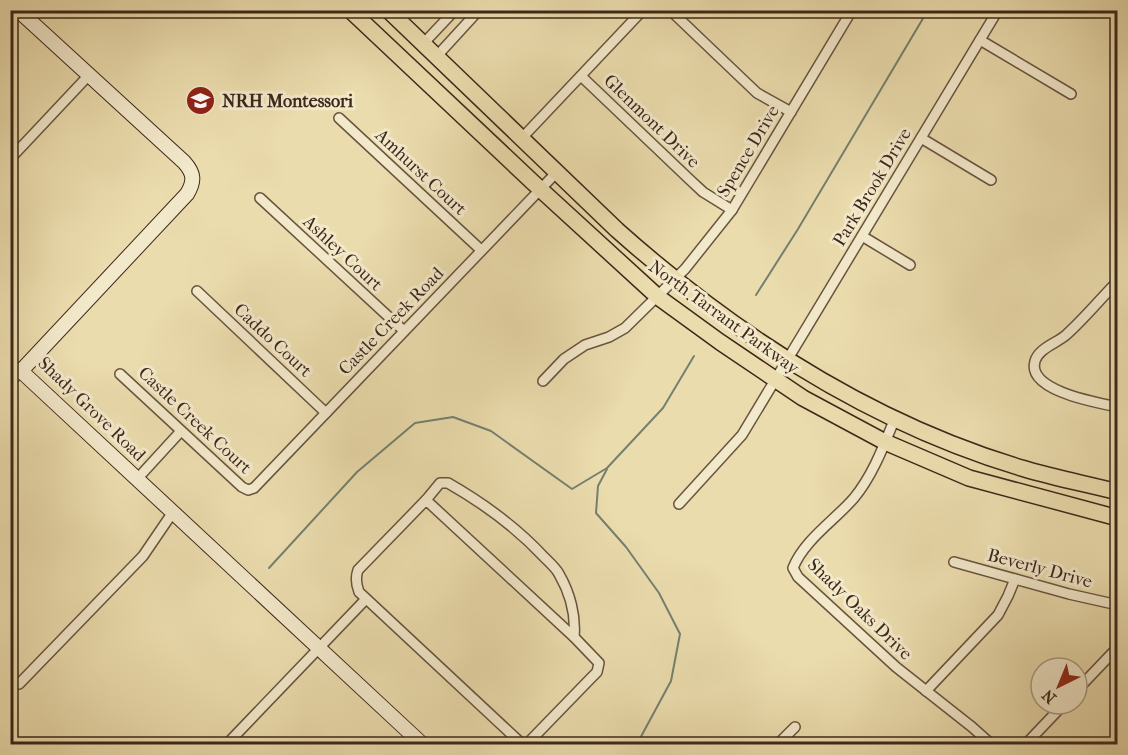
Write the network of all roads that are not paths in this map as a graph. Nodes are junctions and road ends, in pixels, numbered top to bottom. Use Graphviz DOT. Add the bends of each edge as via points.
graph roads {
  1 [pos="18,10"];
  2 [pos="350,10"];
  3 [pos="388,10"];
  4 [pos="455,10"];
  5 [pos="464,10"];
  6 [pos="643,10"];
  7 [pos="670,10"];
  8 [pos="998,10"];
  9 [pos="840,11"];
  10 [pos="851,13"];
  11 [pos="475,14"];
  12 [pos="980,40"];
  13 [pos="423,44"];
  14 [pos="436,57"];
  15 [pos="89,75"];
  16 [pos="581,76"];
  17 [pos="1071,94"];
  18 [pos="444,98"];
  19 [pos="791,112"];
  20 [pos="339,117"];
  21 [pos="921,138"];
  22 [pos="521,139"];
  23 [pos="10,159"];
  24 [pos="556,173"];
  25 [pos="991,180"];
  26 [pos="540,189"];
  27 [pos="260,198"];
  28 [pos="732,210"];
  29 [pos="862,236"];
  30 [pos="481,250"];
  31 [pos="910,265"];
  32 [pos="675,280"];
  33 [pos="1118,280"];
  34 [pos="197,291"];
  35 [pos="658,297"];
  36 [pos="404,331"];
  37 [pos="787,359"];
  38 [pos="21,371"];
  39 [pos="120,374"];
  40 [pos="774,379"];
  41 [pos="543,381"];
  42 [pos="10,382"];
  43 [pos="1118,407"];
  44 [pos="326,413"];
  45 [pos="895,418"];
  46 [pos="181,431"];
  47 [pos="885,442"];
  48 [pos="138,478"];
  49 [pos="248,490"];
  50 [pos="1118,492"];
  51 [pos="426,500"];
  52 [pos="680,504"];
  53 [pos="173,512"];
  54 [pos="1118,518"];
  55 [pos="954,562"];
  56 [pos="1015,579"];
  57 [pos="366,599"];
  58 [pos="1118,605"];
  59 [pos="574,637"];
  60 [pos="1118,647"];
  61 [pos="319,648"];
  62 [pos="1089,677"];
  63 [pos="20,684"];
  64 [pos="926,691"];
  65 [pos="1053,716"];
  66 [pos="795,727"];
  67 [pos="227,744"];
  68 [pos="422,744"];
  69 [pos="522,744"];
  70 [pos="527,744"];
  71 [pos="778,744"];
  72 [pos="990,744"];
  73 [pos="1026,744"];
  1 -- 15 [label="street, Shady Grove Road"];
  2 -- 18 [label="main road, North Tarrant Parkway"];
  3 -- 13 [label="main road, North Tarrant Parkway"];
  4 -- 13 [label="street"];
  5 -- 11 [label="street"];
  6 -- 16 [label="street"];
  7 -- 19 [label="street" via="757,93"];
  8 -- 12 [label="street, Park Brook Drive"];
  9 -- 10 [label="street"];
  10 -- 19 [label="street, Spence Drive"];
  11 -- 14 [label="street"];
  12 -- 17 [label="street"];
  12 -- 21 [label="street, Park Brook Drive"];
  13 -- 14 [label="main road, North Tarrant Parkway"];
  14 -- 22 [label="main road, North Tarrant Parkway"];
  15 -- 23 [label="street"];
  15 -- 38 [label="street, Shady Grove Road" via="184,162 191,170 192,186"];
  16 -- 22 [label="street"];
  16 -- 28 [label="street, Glenmont Drive" via="696,185"];
  18 -- 22 [label="main road" via="499,139 514,143"];
  18 -- 26 [label="main road, North Tarrant Parkway"];
  19 -- 28 [label="street, Spence Drive"];
  20 -- 30 [label="street, Amhurst Court"];
  21 -- 25 [label="street"];
  21 -- 29 [label="street, Park Brook Drive"];
  22 -- 24 [label="main road, North Tarrant Parkway"];
  24 -- 26 [label="street, Castle Creek Road"];
  24 -- 32 [label="main road, North Tarrant Parkway"];
  26 -- 30 [label="street, Castle Creek Road"];
  26 -- 35 [label="main road, North Tarrant Parkway"];
  27 -- 36 [label="street, Ashley Court"];
  28 -- 32 [label="street, Spence Drive"];
  29 -- 31 [label="street"];
  29 -- 37 [label="street, Park Brook Drive"];
  30 -- 36 [label="street, Castle Creek Road"];
  32 -- 35 [label="street, Spence Drive"];
  32 -- 37 [label="main road, North Tarrant Parkway" via="739,329"];
  33 -- 43 [label="street" via="1065,336 1035,360 1034,367 1038,377 1053,389"];
  34 -- 44 [label="street, Caddo Court"];
  35 -- 40 [label="main road, North Tarrant Parkway"];
  35 -- 41 [label="street, Spence Drive" via="626,328 585,345 564,359"];
  36 -- 44 [label="street, Castle Creek Road"];
  37 -- 40 [label="street, Park Brook Drive"];
  37 -- 45 [label="main road, North Tarrant Parkway"];
  38 -- 42 [label="street"];
  38 -- 48 [label="street, Shady Grove Road"];
  39 -- 46 [label="street, Castle Creek Court"];
  40 -- 47 [label="main road, North Tarrant Parkway"];
  40 -- 52 [label="street, Park Brook Drive" via="742,435"];
  44 -- 49 [label="street, Castle Creek Road" via="258,485"];
  45 -- 47 [label="street, Shady Oaks Drive"];
  45 -- 50 [label="main road, North Tarrant Parkway" via="1025,469"];
  46 -- 48 [label="street"];
  46 -- 49 [label="street, Castle Creek Court"];
  47 -- 54 [label="main road, North Tarrant Parkway" via="969,478"];
  47 -- 64 [label="street, Shady Oaks Drive" via="862,488 802,552 793,568 798,577"];
  48 -- 53 [label="street, Shady Grove Road"];
  51 -- 57 [label="street" via="358,570 357,587"];
  51 -- 59 [label="street"];
  51 -- 59 [label="street" via="440,483 448,483 492,511 535,547 559,573 576,621"];
  53 -- 61 [label="street, Shady Grove Road"];
  53 -- 63 [label="street" via="143,556"];
  55 -- 56 [label="street, Beverly Drive"];
  56 -- 58 [label="street, Beverly Drive"];
  56 -- 64 [label="street" via="998,615"];
  57 -- 61 [label="street"];
  57 -- 69 [label="street"];
  59 -- 70 [label="street" via="599,663 597,672"];
  60 -- 62 [label="street"];
  61 -- 67 [label="street"];
  61 -- 68 [label="street, Shady Grove Road"];
  64 -- 72 [label="street, Shady Oaks Drive"];
  65 -- 73 [label="street"];
  66 -- 71 [label="street"];
}
